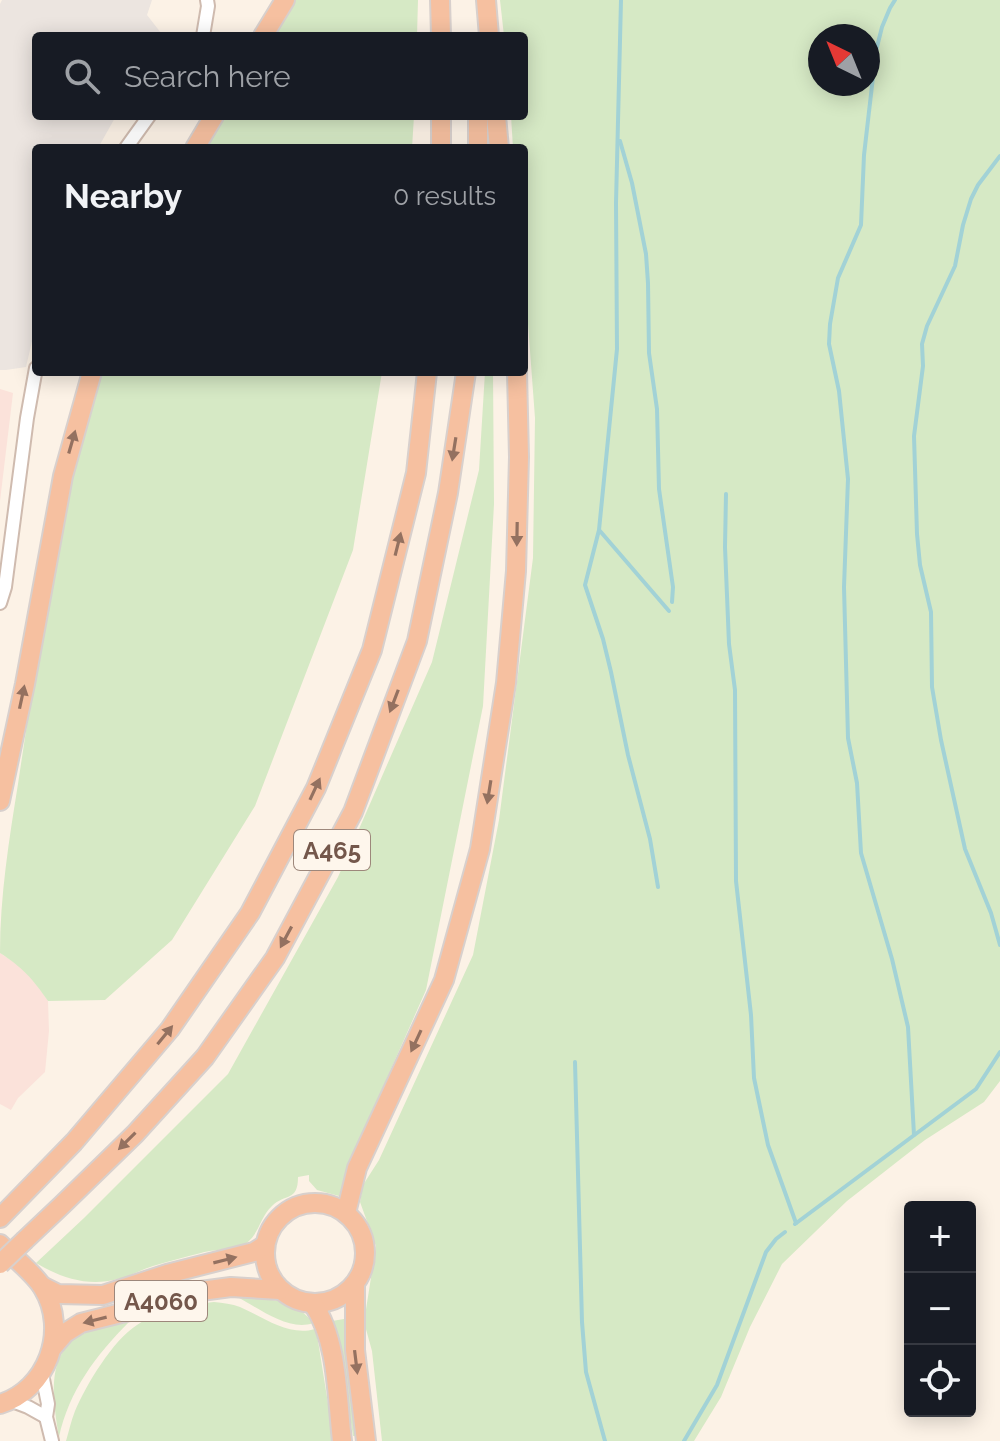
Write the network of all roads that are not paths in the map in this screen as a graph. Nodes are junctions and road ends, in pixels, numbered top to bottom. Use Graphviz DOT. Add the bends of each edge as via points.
graph roads {
  1 [pos="207,0"];
  2 [pos="285,0"];
  3 [pos="440,0"];
  4 [pos="478,0"];
  5 [pos="486,0"];
  6 [pos="204,32"];
  7 [pos="265,32"];
  8 [pos="441,32"];
  9 [pos="478,32"];
  10 [pos="489,32"];
  11 [pos="146,120"];
  12 [pos="212,120"];
  13 [pos="441,120"];
  14 [pos="478,120"];
  15 [pos="496,120"];
  16 [pos="129,144"];
  17 [pos="197,144"];
  18 [pos="441,144"];
  19 [pos="478,144"];
  20 [pos="499,144"];
  21 [pos="35,376"];
  22 [pos="91,376"];
  23 [pos="427,376"];
  24 [pos="465,376"];
  25 [pos="517,376"];
  26 [pos="0,603"];
  27 [pos="0,801"];
  28 [pos="346,1213"];
  29 [pos="0,1217"];
  30 [pos="0,1244"];
  31 [pos="265,1245"];
  32 [pos="0,1264"];
  33 [pos="355,1284"];
  34 [pos="42,1286"];
  35 [pos="280,1290"];
  36 [pos="313,1304"];
  37 [pos="53,1347"];
  38 [pos="42,1374"];
  39 [pos="6,1402"];
  40 [pos="46,1417"];
  41 [pos="52,1441"];
  42 [pos="342,1441"];
  43 [pos="366,1441"];
  1 -- 6 [label="street"];
  2 -- 7 [label="highway"];
  3 -- 8 [label="highway"];
  4 -- 9 [label="highway"];
  5 -- 10 [label="highway"];
  11 -- 16 [label="street"];
  12 -- 17 [label="highway"];
  13 -- 18 [label="highway"];
  14 -- 19 [label="highway"];
  15 -- 20 [label="highway"];
  21 -- 26 [label="street"];
  27 -- 22 [label="highway, one-way" via="63,476"];
  29 -- 23 [label="highway, A465, one-way" via="74,1142 170,1029 250,913 316,788 372,650 416,473"];
  24 -- 32 [label="highway, A465, one-way, bridge" via="417,641 353,812 275,958 205,1057 135,1134"];
  25 -- 28 [label="highway, one-way" via="516,571 506,683 480,849 444,980 357,1168"];
  28 -- 31 [label="highway" via="321,1203 295,1207 276,1222"];
  28 -- 33 [label="highway" via="366,1246"];
  30 -- 34 [label="highway"];
  34 -- 31 [label="highway, A4060, one-way" via="58,1294 103,1295"];
  31 -- 35 [label="highway" via="267,1269"];
  33 -- 36 [label="highway" via="344,1295"];
  33 -- 43 [label="highway, one-way" via="355,1350"];
  34 -- 37 [label="highway" via="51,1310"];
  35 -- 36 [label="highway"];
  35 -- 37 [label="highway, A4060, one-way" via="231,1287 178,1294 81,1323"];
  36 -- 42 [label="highway" via="333,1361"];
  37 -- 38 [label="highway"];
  38 -- 39 [label="highway"];
  38 -- 40 [label="street"];
  39 -- 40 [label="street"];
  40 -- 41 [label="street"];
}
